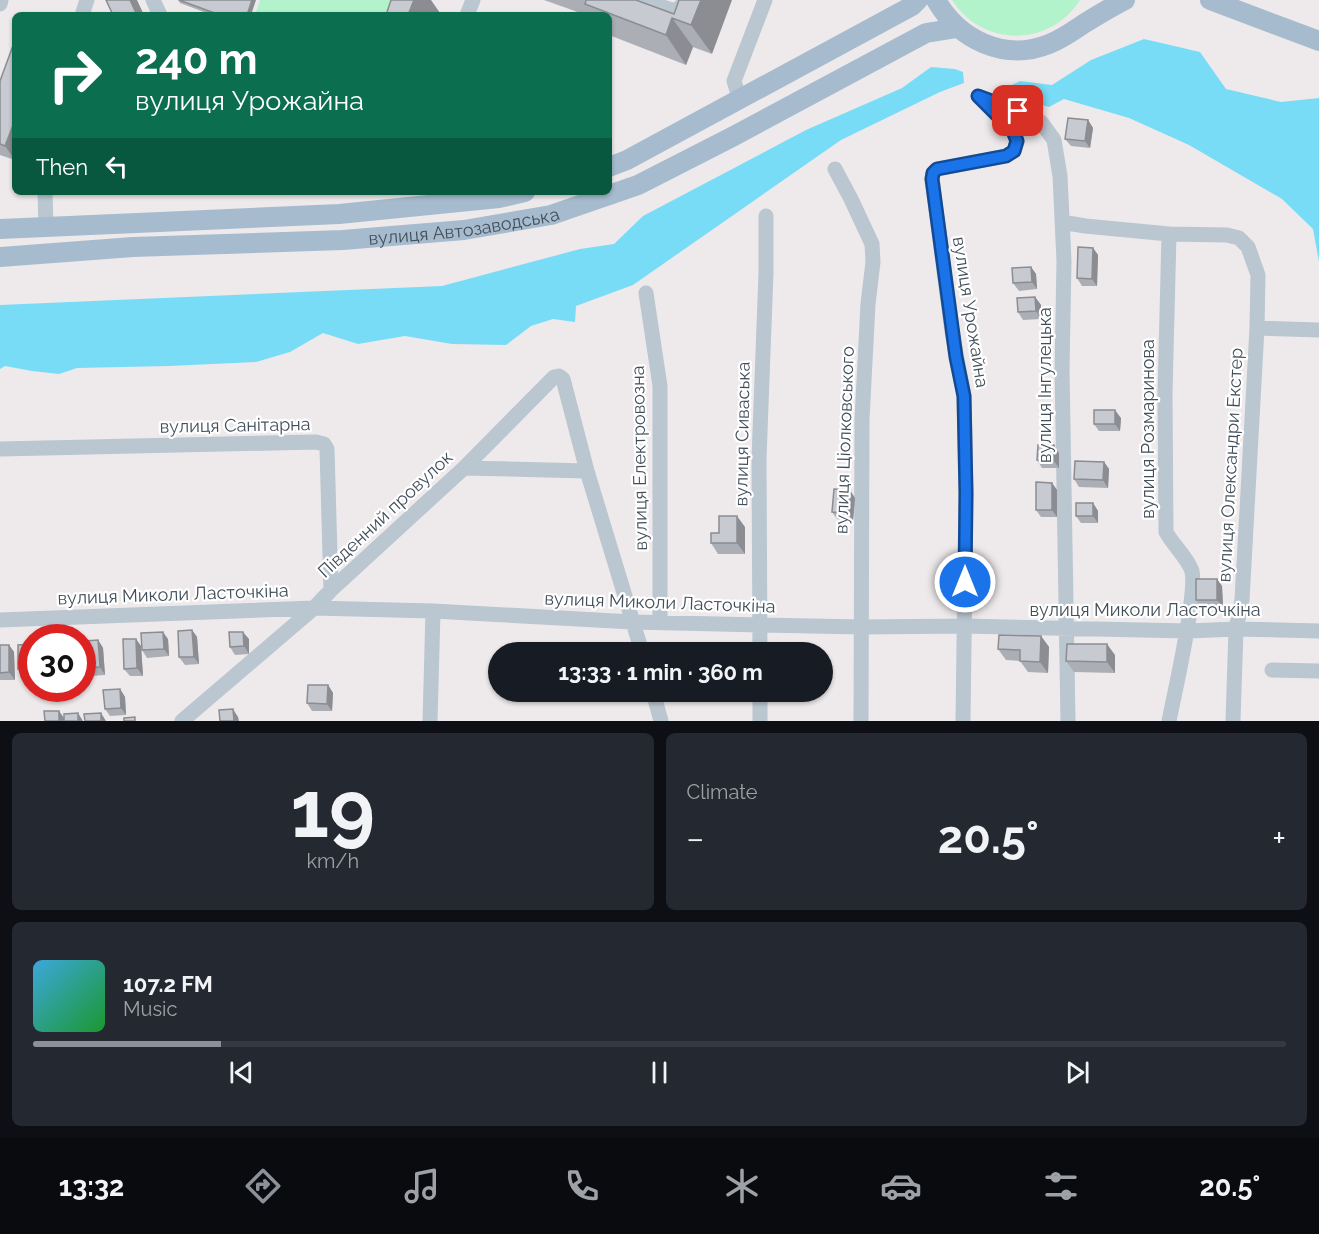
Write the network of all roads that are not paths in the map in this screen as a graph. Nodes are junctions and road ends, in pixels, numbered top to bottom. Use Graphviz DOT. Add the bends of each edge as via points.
graph roads {
  1 [pos="646,0"];
  2 [pos="684,0"];
  3 [pos="765,0"];
  4 [pos="918,0"];
  5 [pos="936,0"];
  6 [pos="1098,0"];
  7 [pos="1125,0"];
  8 [pos="1214,1"];
  9 [pos="957,28"];
  10 [pos="1073,31"];
  11 [pos="1319,41"];
  12 [pos="978,96"];
  13 [pos="740,100"];
  14 [pos="612,166"];
  15 [pos="835,169"];
  16 [pos="612,193"];
  17 [pos="45,195"];
  18 [pos="512,195"];
  19 [pos="607,195"];
  20 [pos="447,197"];
  21 [pos="339,214"];
  22 [pos="766,216"];
  23 [pos="1062,222"];
  24 [pos="46,227"];
  25 [pos="0,229"];
  26 [pos="1169,234"];
  27 [pos="343,240"];
  28 [pos="0,257"];
  29 [pos="646,293"];
  30 [pos="1257,328"];
  31 [pos="1319,330"];
  32 [pos="0,449"];
  33 [pos="464,468"];
  34 [pos="587,471"];
  35 [pos="331,590"];
  36 [pos="314,608"];
  37 [pos="433,611"];
  38 [pos="0,620"];
  39 [pos="633,622"];
  40 [pos="660,622"];
  41 [pos="760,626"];
  42 [pos="964,626"];
  43 [pos="862,627"];
  44 [pos="1236,628"];
  45 [pos="1066,629"];
  46 [pos="1188,631"];
  47 [pos="1319,631"];
  48 [pos="639,642"];
  49 [pos="760,642"];
  50 [pos="1272,670"];
  51 [pos="1319,671"];
  52 [pos="656,702"];
  53 [pos="760,702"];
  54 [pos="182,721"];
  55 [pos="430,721"];
  56 [pos="661,721"];
  57 [pos="760,721"];
  58 [pos="861,721"];
  59 [pos="963,721"];
  60 [pos="1068,721"];
  61 [pos="1169,721"];
  62 [pos="1233,721"];
  1 -- 2 [label="street" via="677,10"];
  3 -- 13 [label="street" via="734,81"];
  4 -- 13 [label="main road"];
  5 -- 9 [label="main road"];
  6 -- 10 [label="main road"];
  7 -- 10 [label="main road"];
  8 -- 11 [label="main road"];
  9 -- 10 [label="main road" via="974,40 1014,50 1048,45"];
  9 -- 16 [label="main road, вулиця Автозаводська" via="926,33 732,137"];
  12 -- 23 [label="street, вулиця Інгулецька" via="1041,123 1054,140"];
  12 -- 42 [label="street, вулиця Урожайна" via="1013,131 1017,141 1014,151 1006,156 937,169 932,179 964,396"];
  13 -- 14 [label="main road"];
  15 -- 43 [label="street, вулиця Ціолковського" via="872,244 862,419"];
  17 -- 24 [label="street"];
  18 -- 20 [label="main road, вулиця Автозаводська"];
  19 -- 27 [label="main road, вулиця Автозаводська" via="551,214 464,230"];
  20 -- 21 [label="main road, вулиця Автозаводська"];
  21 -- 24 [label="main road, вулиця Автозаводська"];
  21 -- 27 [label="main road"];
  22 -- 41 [label="street, вулиця Сиваська" via="759,458"];
  23 -- 26 [label="street"];
  23 -- 45 [label="street, вулиця Інгулецька"];
  24 -- 25 [label="main road, вулиця Автозаводська"];
  26 -- 30 [label="street, вулиця Олександри Екстер" via="1227,235 1239,238 1248,247 1258,275"];
  26 -- 46 [label="street, вулиця Розмаринова" via="1166,532 1192,571"];
  27 -- 28 [label="main road, вулиця Автозаводська" via="133,247"];
  29 -- 40 [label="street, вулиця Електровозна" via="660,386"];
  30 -- 31 [label="street"];
  30 -- 44 [label="street, вулиця Олександри Екстер" via="1242,600"];
  32 -- 35 [label="street, вулиця Санітарна" via="324,444"];
  33 -- 34 [label="street"];
  33 -- 34 [label="street, Південний провулок" via="559,376 564,380"];
  33 -- 35 [label="street, Південний провулок"];
  34 -- 39 [label="street"];
  35 -- 36 [label="street, Південний провулок"];
  36 -- 37 [label="street, вулиця Миколи Ласточкіна"];
  36 -- 38 [label="street, вулиця Миколи Ласточкіна"];
  36 -- 54 [label="street, Південний провулок"];
  37 -- 39 [label="street, вулиця Миколи Ласточкіна"];
  37 -- 55 [label="street"];
  39 -- 40 [label="street, вулиця Миколи Ласточкіна"];
  39 -- 48 [label="street"];
  40 -- 41 [label="street, вулиця Миколи Ласточкіна"];
  41 -- 43 [label="street, вулиця Миколи Ласточкіна"];
  41 -- 49 [label="street, вулиця Сиваська"];
  42 -- 43 [label="street, вулиця Миколи Ласточкіна"];
  42 -- 45 [label="street, вулиця Миколи Ласточкіна"];
  42 -- 59 [label="street, вулиця Урожайна"];
  43 -- 58 [label="street, вулиця Ціолковського"];
  44 -- 46 [label="street, вулиця Миколи Ласточкіна"];
  44 -- 47 [label="street, вулиця Миколи Ласточкіна"];
  44 -- 62 [label="street, вулиця Олександри Екстер"];
  45 -- 46 [label="street, вулиця Миколи Ласточкіна"];
  45 -- 60 [label="street, вулиця Інгулецька"];
  46 -- 61 [label="street, вулиця Розмаринова"];
  50 -- 51 [label="street"];
  52 -- 56 [label="street"];
  53 -- 57 [label="street"];
}
